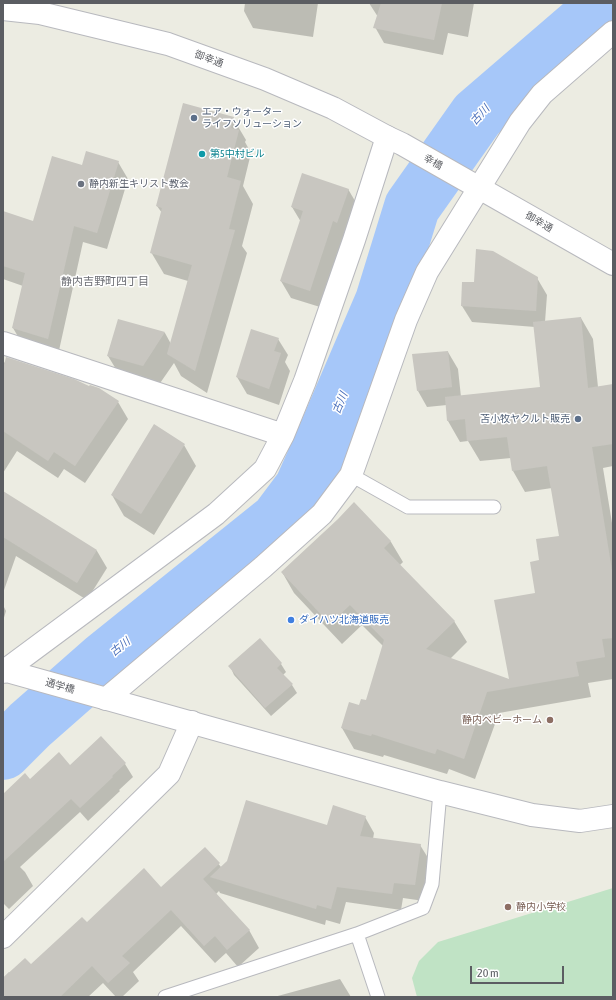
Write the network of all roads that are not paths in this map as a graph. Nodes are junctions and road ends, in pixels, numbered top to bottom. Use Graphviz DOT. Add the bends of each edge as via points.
graph roads {
  1 [pos="3,9"];
  2 [pos="613,32"];
  3 [pos="394,141"];
  4 [pos="471,184"];
  5 [pos="613,264"];
  6 [pos="3,343"];
  7 [pos="283,435"];
  8 [pos="351,475"];
  9 [pos="494,507"];
  10 [pos="3,671"];
  11 [pos="99,697"];
  12 [pos="192,722"];
  13 [pos="440,792"];
  14 [pos="613,816"];
  15 [pos="357,934"];
  16 [pos="3,937"];
  17 [pos="165,997"];
  18 [pos="378,997"];
  1 -- 3 [label="street, 御幸通" via="40,13 168,44 320,102"];
  2 -- 4 [label="street" via="542,94"];
  3 -- 4 [label="street, 幸橋"];
  3 -- 7 [label="street" via="354,240 308,373"];
  4 -- 5 [label="street, 御幸通"];
  4 -- 8 [label="street" via="406,320"];
  6 -- 7 [label="street"];
  7 -- 10 [label="street" via="265,469 216,514"];
  8 -- 9 [label="lane" via="408,508"];
  8 -- 11 [label="street" via="322,514 263,567"];
  10 -- 11 [label="street, 通学橋"];
  11 -- 12 [label="street, 通学橋"];
  12 -- 13 [label="street, 通学橋"];
  12 -- 16 [label="street" via="168,774"];
  13 -- 14 [label="street, 通学橋" via="532,815 580,821"];
  13 -- 15 [label="lane" via="432,884 422,908"];
  15 -- 17 [label="lane"];
  15 -- 18 [label="lane"];
}
